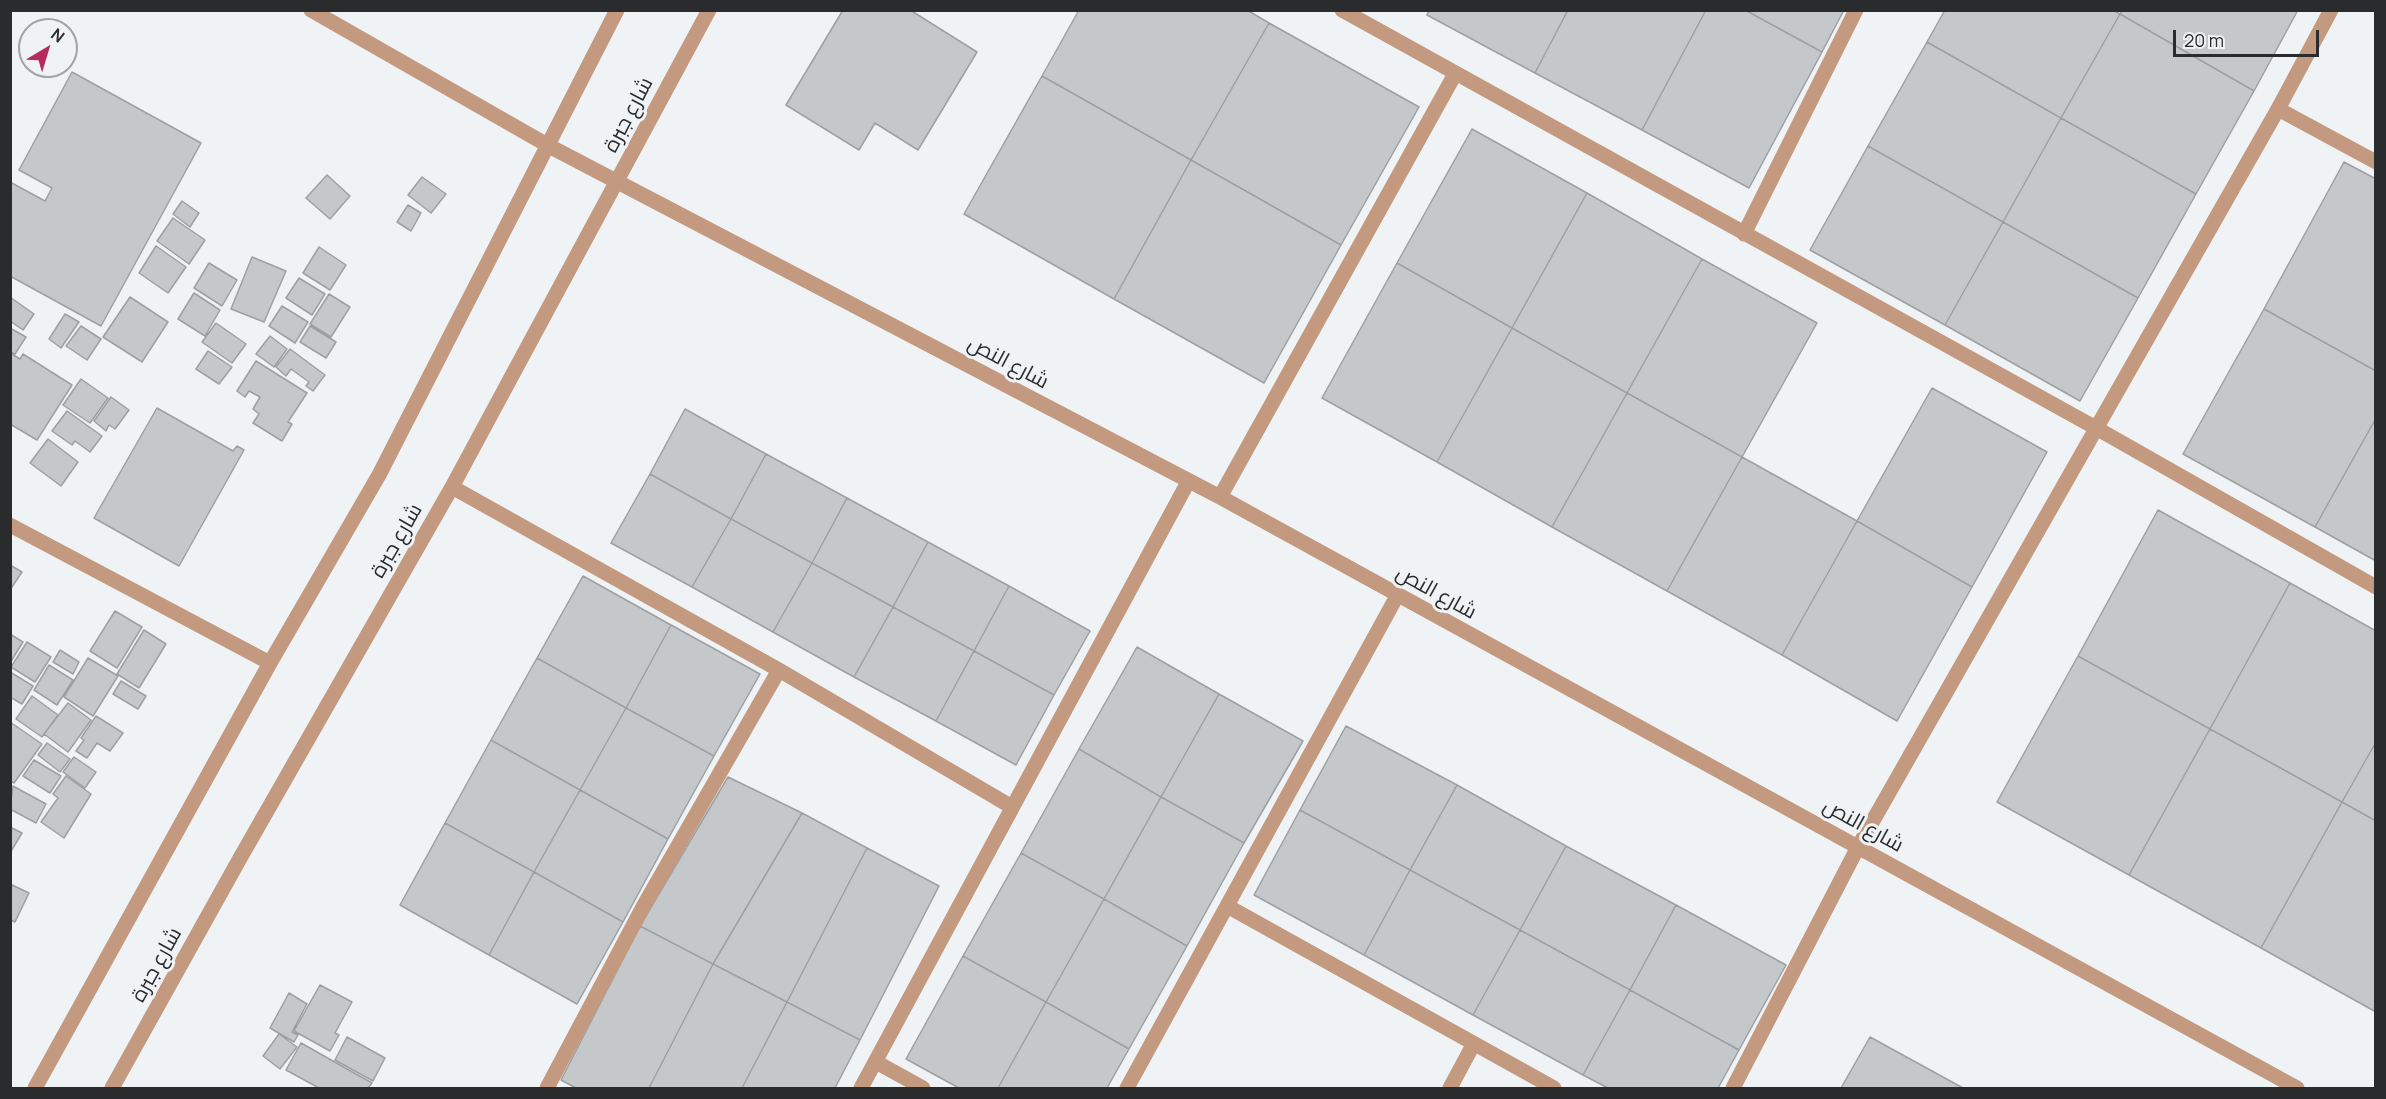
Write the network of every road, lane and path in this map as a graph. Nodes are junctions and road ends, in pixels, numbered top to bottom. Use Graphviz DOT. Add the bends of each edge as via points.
graph roads {
  1 [pos="311,10"];
  2 [pos="617,10"];
  3 [pos="708,10"];
  4 [pos="1342,10"];
  5 [pos="1856,10"];
  6 [pos="2331,10"];
  7 [pos="1455,74"];
  8 [pos="2278,109"];
  9 [pos="549,146"];
  10 [pos="2376,162"];
  11 [pos="617,182"];
  12 [pos="1744,234"];
  13 [pos="2096,429"];
  14 [pos="1188,482"];
  15 [pos="452,487"];
  16 [pos="1220,497"];
  17 [pos="10,525"];
  18 [pos="2376,587"];
  19 [pos="1397,596"];
  20 [pos="270,663"];
  21 [pos="779,670"];
  22 [pos="1012,807"];
  23 [pos="1858,847"];
  24 [pos="1227,906"];
  25 [pos="1473,1046"];
  26 [pos="876,1062"];
  27 [pos="35,1089"];
  28 [pos="112,1089"];
  29 [pos="547,1089"];
  30 [pos="861,1089"];
  31 [pos="922,1089"];
  32 [pos="1127,1089"];
  33 [pos="1450,1089"];
  34 [pos="1554,1089"];
  35 [pos="1733,1089"];
  36 [pos="2297,1089"];
  1 -- 9 [label="street, شارع النص"];
  2 -- 9 [label="street"];
  3 -- 11 [label="street, شارع جبرة"];
  4 -- 7 [label="street"];
  5 -- 12 [label="street"];
  6 -- 8 [label="street"];
  7 -- 12 [label="street"];
  7 -- 16 [label="street"];
  8 -- 10 [label="street"];
  8 -- 13 [label="street"];
  9 -- 11 [label="street, شارع النص"];
  9 -- 20 [label="street" via="379,475"];
  11 -- 14 [label="street, شارع النص"];
  11 -- 15 [label="street, شارع جبرة"];
  12 -- 13 [label="street"];
  13 -- 18 [label="street"];
  13 -- 23 [label="street"];
  14 -- 16 [label="street, شارع النص"];
  14 -- 22 [label="street"];
  15 -- 21 [label="street"];
  15 -- 28 [label="street, شارع جبرة"];
  16 -- 19 [label="street, شارع النص"];
  17 -- 20 [label="street"];
  19 -- 23 [label="street, شارع النص"];
  19 -- 24 [label="street"];
  20 -- 27 [label="street"];
  21 -- 22 [label="street"];
  21 -- 29 [label="street" via="644,905"];
  22 -- 26 [label="street"];
  23 -- 35 [label="street"];
  23 -- 36 [label="street, شارع النص"];
  24 -- 25 [label="street"];
  24 -- 32 [label="street"];
  25 -- 33 [label="street"];
  25 -- 34 [label="street"];
  26 -- 30 [label="street"];
  26 -- 31 [label="street"];
}
